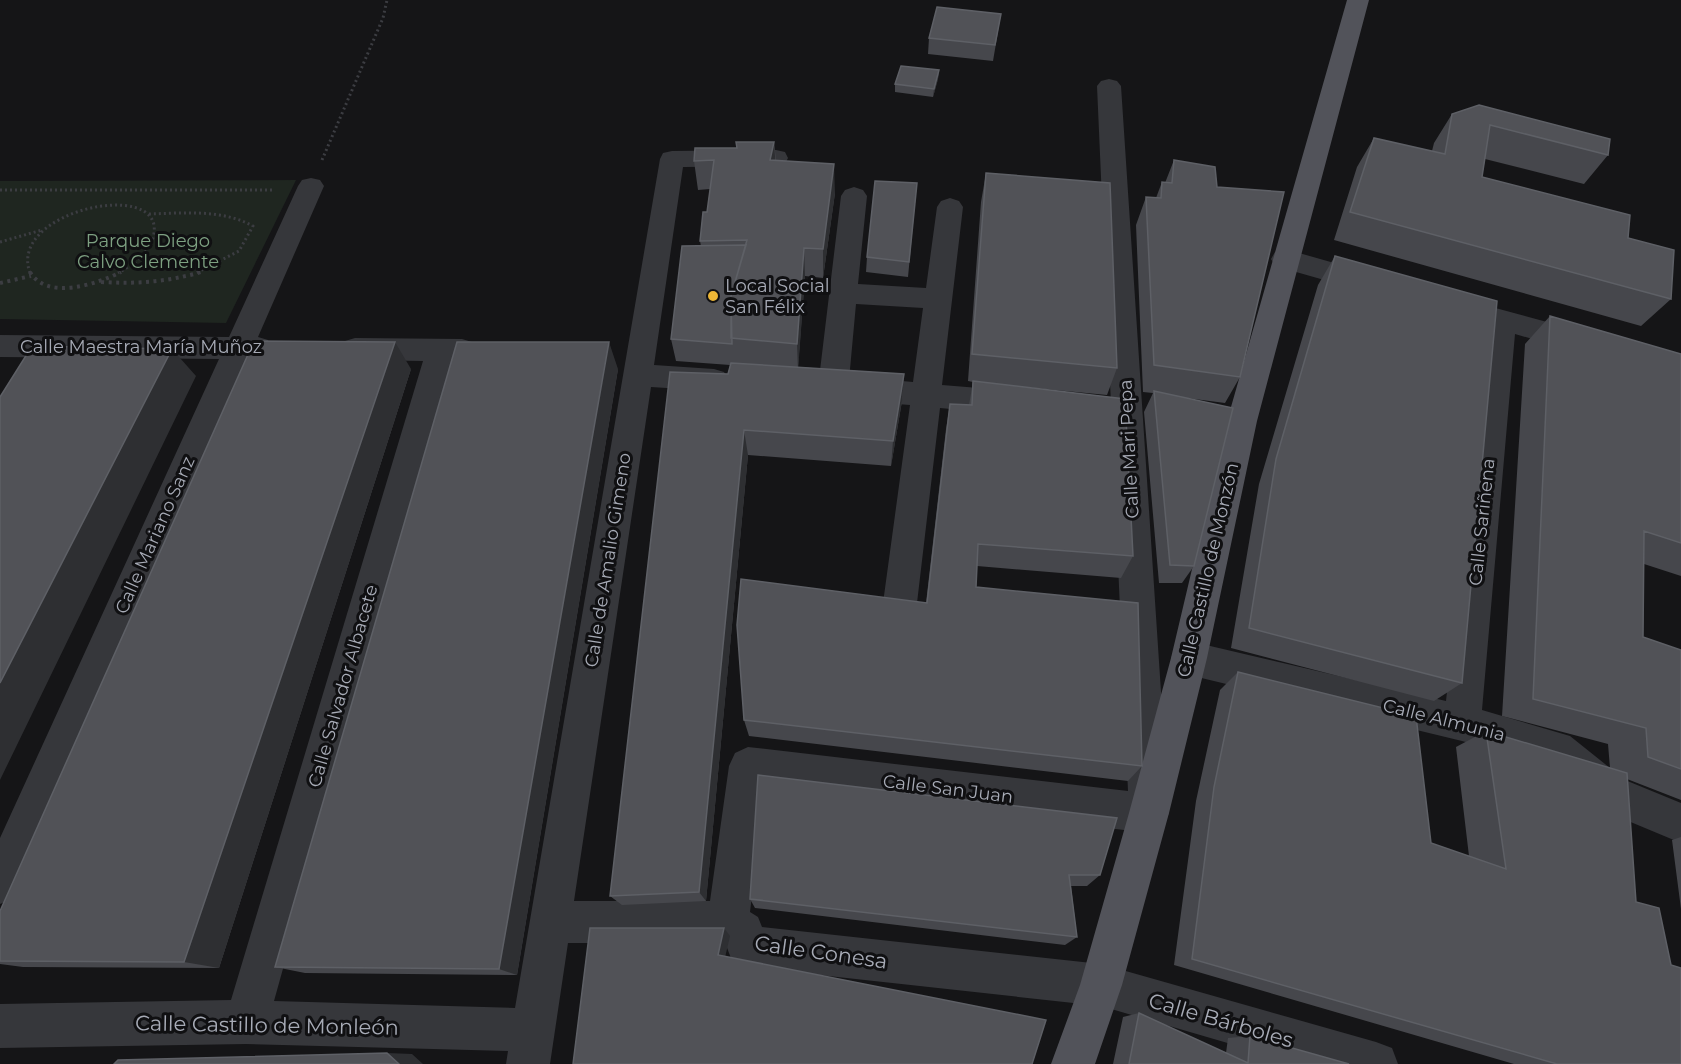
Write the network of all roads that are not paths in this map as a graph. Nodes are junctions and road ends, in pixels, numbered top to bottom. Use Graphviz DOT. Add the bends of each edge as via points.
graph roads {
  1 [pos="1358,0"];
  2 [pos="1109,86"];
  3 [pos="776,158"];
  4 [pos="310,188"];
  5 [pos="854,196"];
  6 [pos="950,207"];
  7 [pos="1285,259"];
  8 [pos="843,293"];
  9 [pos="938,299"];
  10 [pos="1502,320"];
  11 [pos="0,346"];
  12 [pos="35,346"];
  13 [pos="238,348"];
  14 [pos="286,348"];
  15 [pos="333,348"];
  16 [pos="1603,348"];
  17 [pos="441,349"];
  18 [pos="488,350"];
  19 [pos="632,359"];
  20 [pos="18,375"];
  21 [pos="741,381"];
  22 [pos="927,393"];
  23 [pos="1045,406"];
  24 [pos="900,603"];
  25 [pos="1102,603"];
  26 [pos="1138,607"];
  27 [pos="1189,658"];
  28 [pos="1462,723"];
  29 [pos="1149,813"];
  30 [pos="1681,823"];
  31 [pos="0,884"];
  32 [pos="551,922"];
  33 [pos="728,922"];
  34 [pos="1101,985"];
  35 [pos="246,1022"];
  36 [pos="0,1026"];
  37 [pos="531,1047"];
  38 [pos="1073,1064"];
  39 [pos="1376,1064"];
  1 -- 7 [label="main road, Calle Castillo de Monzón"];
  2 -- 26 [label="street, Calle Mari Pepa"];
  3 -- 19 [label="street, Calle de Amalio Gimeno" via="672,159"];
  4 -- 13 [label="street, Calle Mariano Sanz"];
  5 -- 8 [label="street"];
  6 -- 9 [label="street"];
  7 -- 10 [label="street"];
  7 -- 27 [label="main road, Calle Castillo de Monzón" via="1231,419"];
  8 -- 9 [label="street"];
  8 -- 22 [label="street" via="822,386"];
  9 -- 22 [label="street"];
  10 -- 16 [label="street"];
  10 -- 28 [label="street, Calle Sariñena"];
  11 -- 12 [label="street, Calle Maestra María Muñoz"];
  12 -- 13 [label="street, Calle Maestra María Muñoz"];
  12 -- 20 [label="street"];
  13 -- 14 [label="street, Calle Maestra María Muñoz"];
  13 -- 31 [label="street, Calle Mariano Sanz"];
  15 -- 17 [label="street"];
  17 -- 18 [label="street"];
  17 -- 35 [label="street, Calle Salvador Albacete"];
  19 -- 21 [label="street"];
  19 -- 32 [label="street, Calle de Amalio Gimeno"];
  22 -- 23 [label="street"];
  22 -- 24 [label="street"];
  25 -- 26 [label="street"];
  26 -- 29 [label="street, Calle Mari Pepa"];
  27 -- 28 [label="street, Calle Almunia"];
  27 -- 29 [label="main road, Calle Castillo de Monzón"];
  28 -- 30 [label="street, Calle Almunia" via="1557,749 1611,794"];
  29 -- 33 [label="street, Calle San Juan" via="748,766"];
  29 -- 34 [label="main road, Calle Castillo de Monzón"];
  32 -- 33 [label="street"];
  32 -- 37 [label="street, Calle de Amalio Gimeno"];
  33 -- 34 [label="street, Calle Conesa" via="744,932 747,946"];
  34 -- 38 [label="main road, Calle Castillo de Monzón"];
  34 -- 39 [label="street, Calle Bárboles"];
  35 -- 36 [label="street, Calle Castillo de Monleón"];
  35 -- 37 [label="street, Calle Castillo de Monleón"];
}
